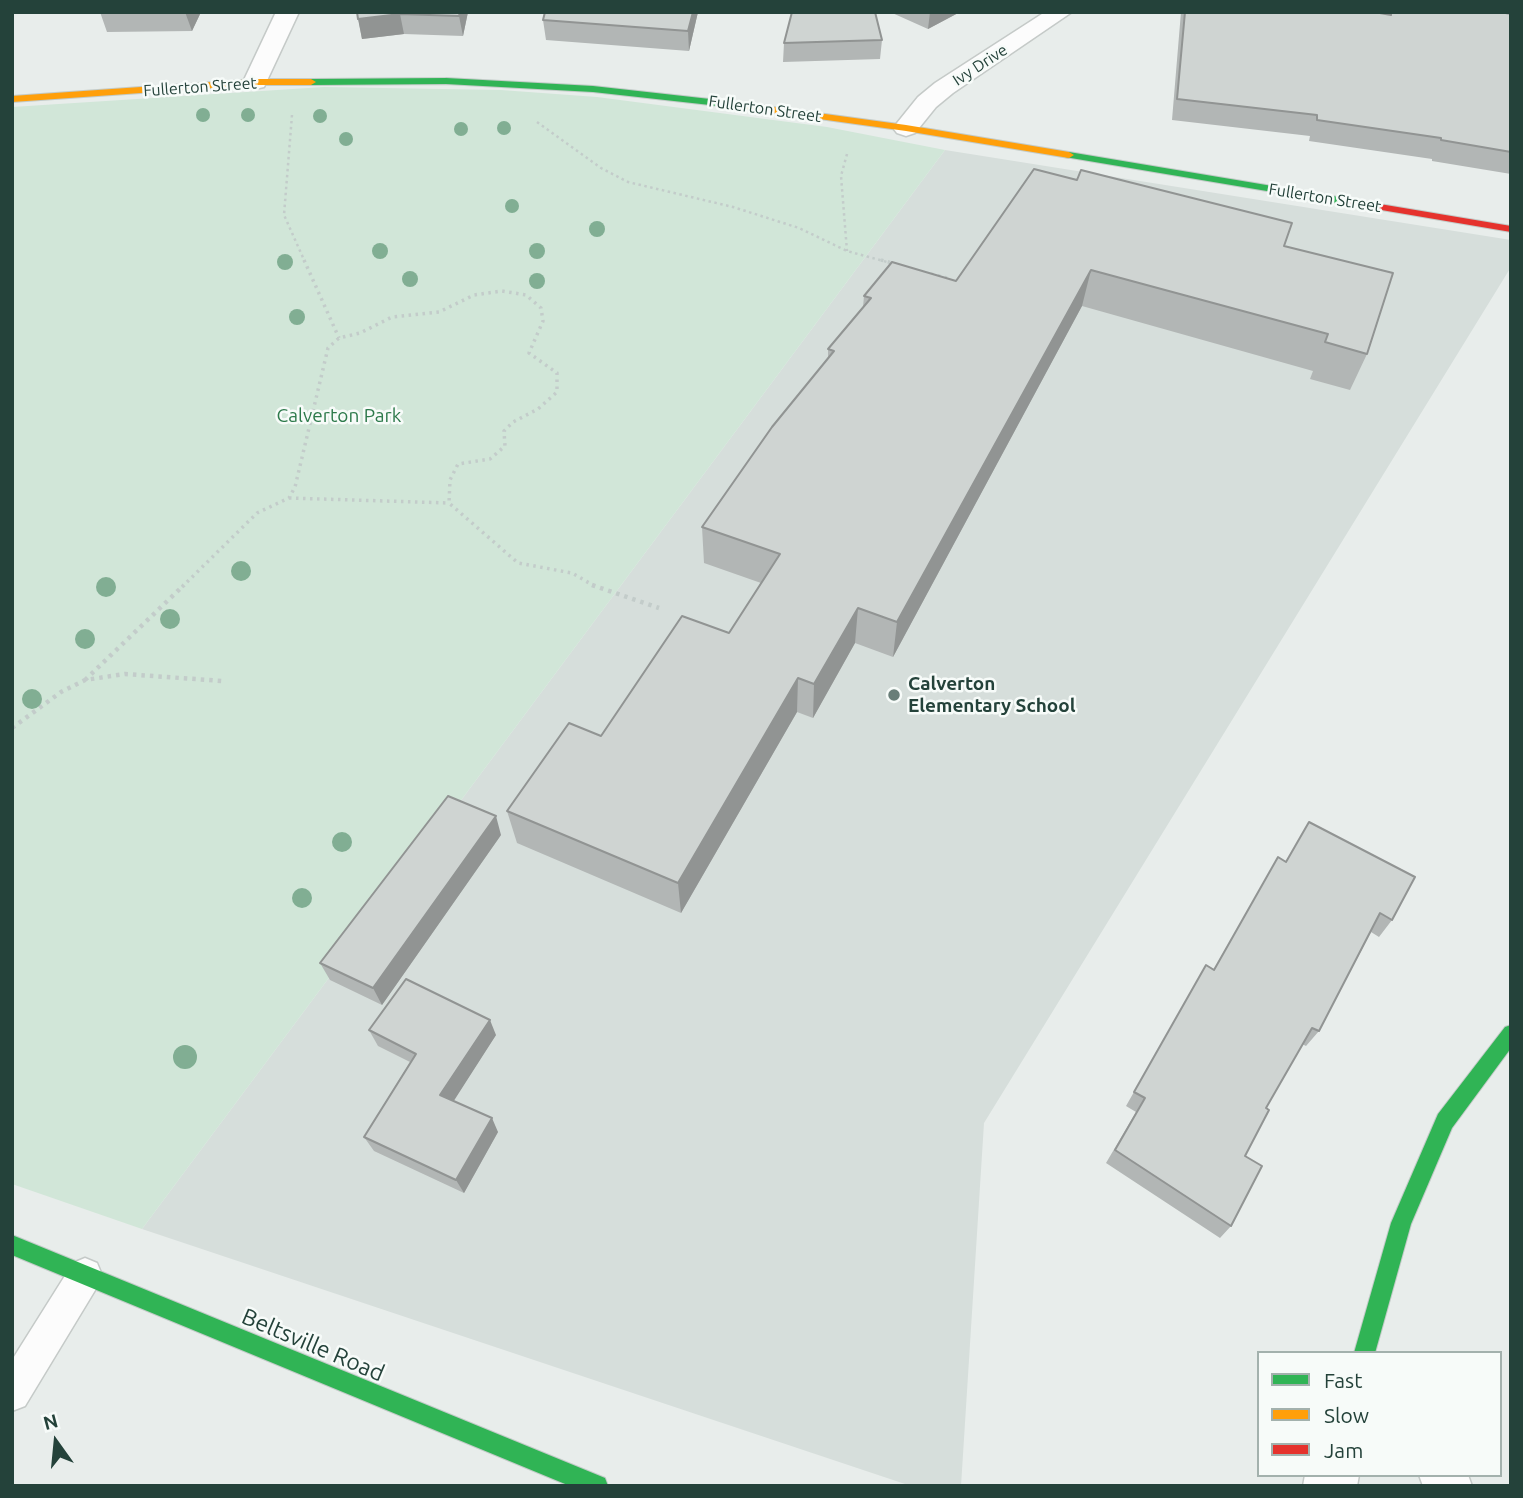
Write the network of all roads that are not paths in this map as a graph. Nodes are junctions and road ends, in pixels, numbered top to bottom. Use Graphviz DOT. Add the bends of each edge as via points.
graph roads {
  1 [pos="288,12"];
  2 [pos="1061,12"];
  3 [pos="255,82"];
  4 [pos="12,99"];
  5 [pos="906,128"];
  6 [pos="1511,229"];
  7 [pos="1511,1033"];
  8 [pos="12,1245"];
  9 [pos="85,1275"];
  10 [pos="1365,1351"];
  11 [pos="12,1392"];
  12 [pos="597,1486"];
  1 -- 3 [label="street"];
  2 -- 5 [label="street, Ivy Drive" via="944,88"];
  3 -- 4 [label="street, Fullerton Street"];
  3 -- 5 [label="street, Fullerton Street" via="446,81 593,89"];
  5 -- 6 [label="street, Fullerton Street"];
  7 -- 10 [label="street" via="1445,1121 1401,1223"];
  8 -- 9 [label="street, Beltsville Road"];
  9 -- 11 [label="lane"];
  9 -- 12 [label="street, Beltsville Road"];
}
